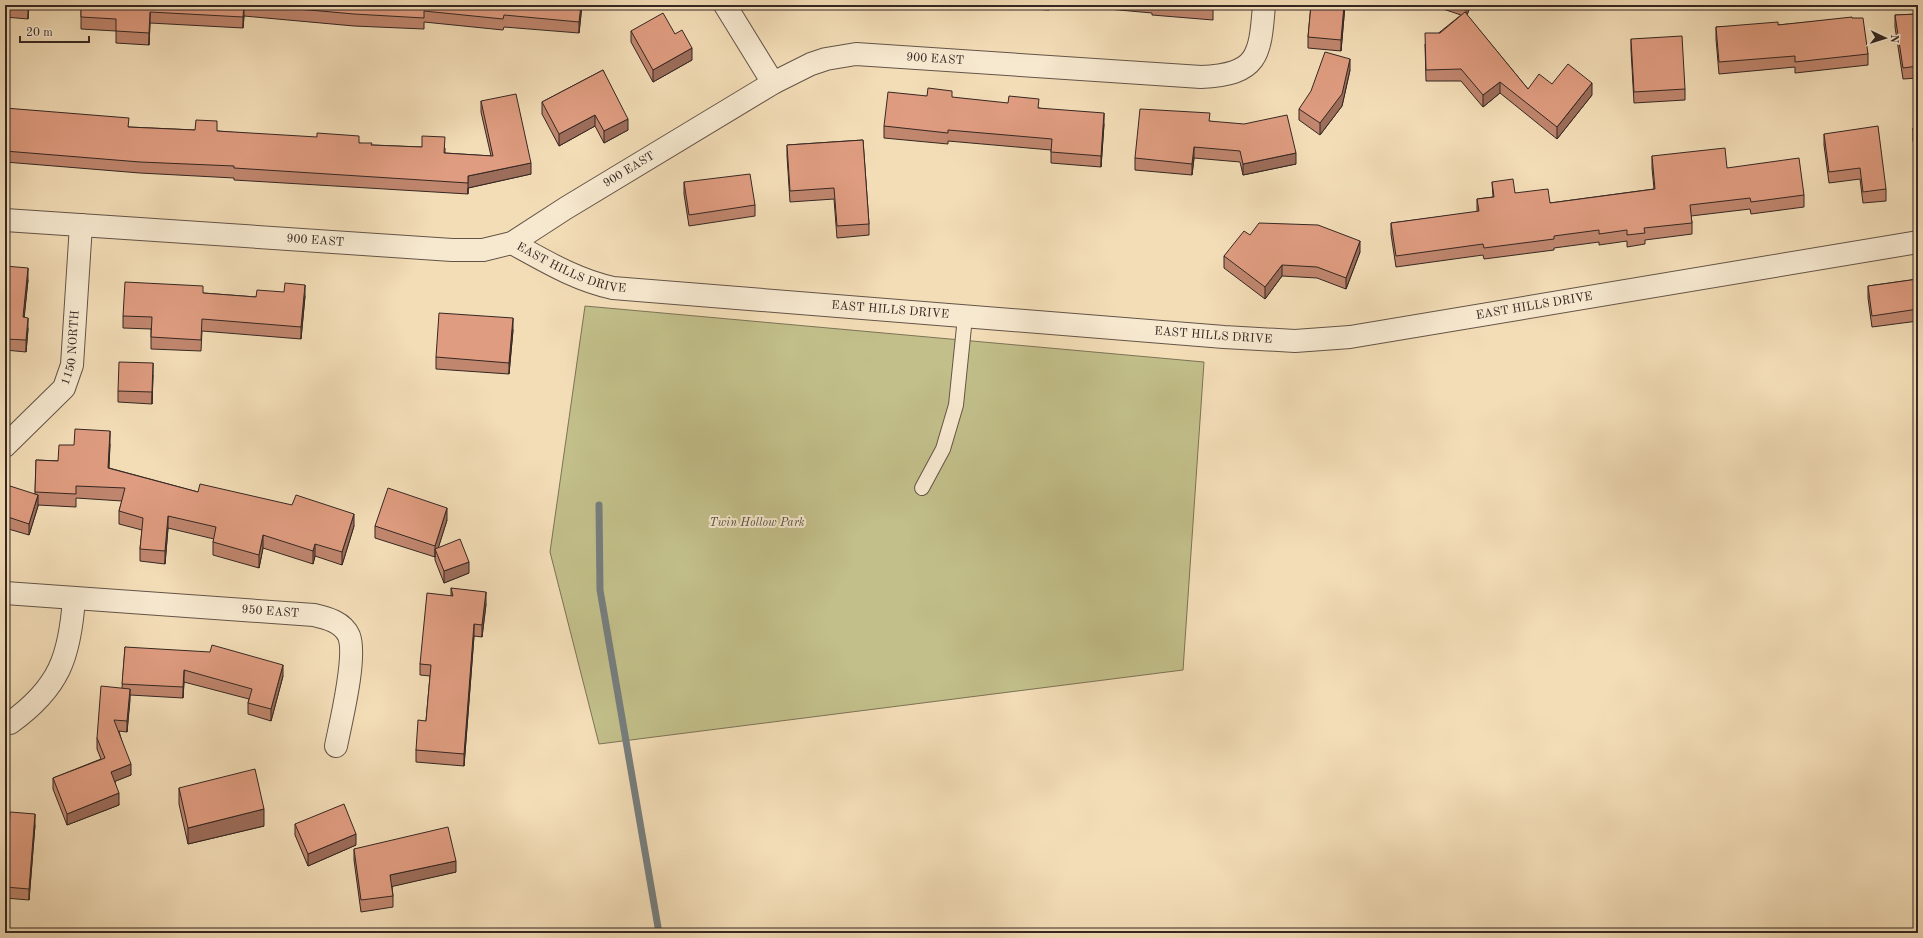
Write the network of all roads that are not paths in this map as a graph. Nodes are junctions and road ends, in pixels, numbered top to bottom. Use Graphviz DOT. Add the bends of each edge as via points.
graph roads {
  1 [pos="725,5"];
  2 [pos="1264,5"];
  3 [pos="773,84"];
  4 [pos="5,220"];
  5 [pos="82,225"];
  6 [pos="1918,242"];
  7 [pos="512,243"];
  8 [pos="965,317"];
  9 [pos="5,446"];
  10 [pos="922,488"];
  11 [pos="5,593"];
  12 [pos="74,598"];
  13 [pos="10,724"];
  14 [pos="336,746"];
  1 -- 3 [label="street"];
  2 -- 3 [label="street, 900 EAST" via="1260,41 1254,56 1245,68 1231,73 1200,77 856,54 811,64"];
  3 -- 7 [label="street, 900 EAST"];
  4 -- 5 [label="street, 900 EAST"];
  5 -- 7 [label="street, 900 EAST" via="452,250 483,250"];
  5 -- 9 [label="street, 1150 NORTH" via="69,377 56,398"];
  6 -- 8 [label="street, EAST HILLS DRIVE" via="1323,340 1270,340"];
  7 -- 8 [label="street, EAST HILLS DRIVE" via="576,277 613,288"];
  8 -- 10 [label="lane" via="956,405 942,449"];
  11 -- 12 [label="street, 950 EAST"];
  12 -- 13 [label="street" via="70,634 60,670 47,691 31,709"];
  12 -- 14 [label="street, 950 EAST" via="314,615 334,621 349,636 351,646 350,667"];
}
